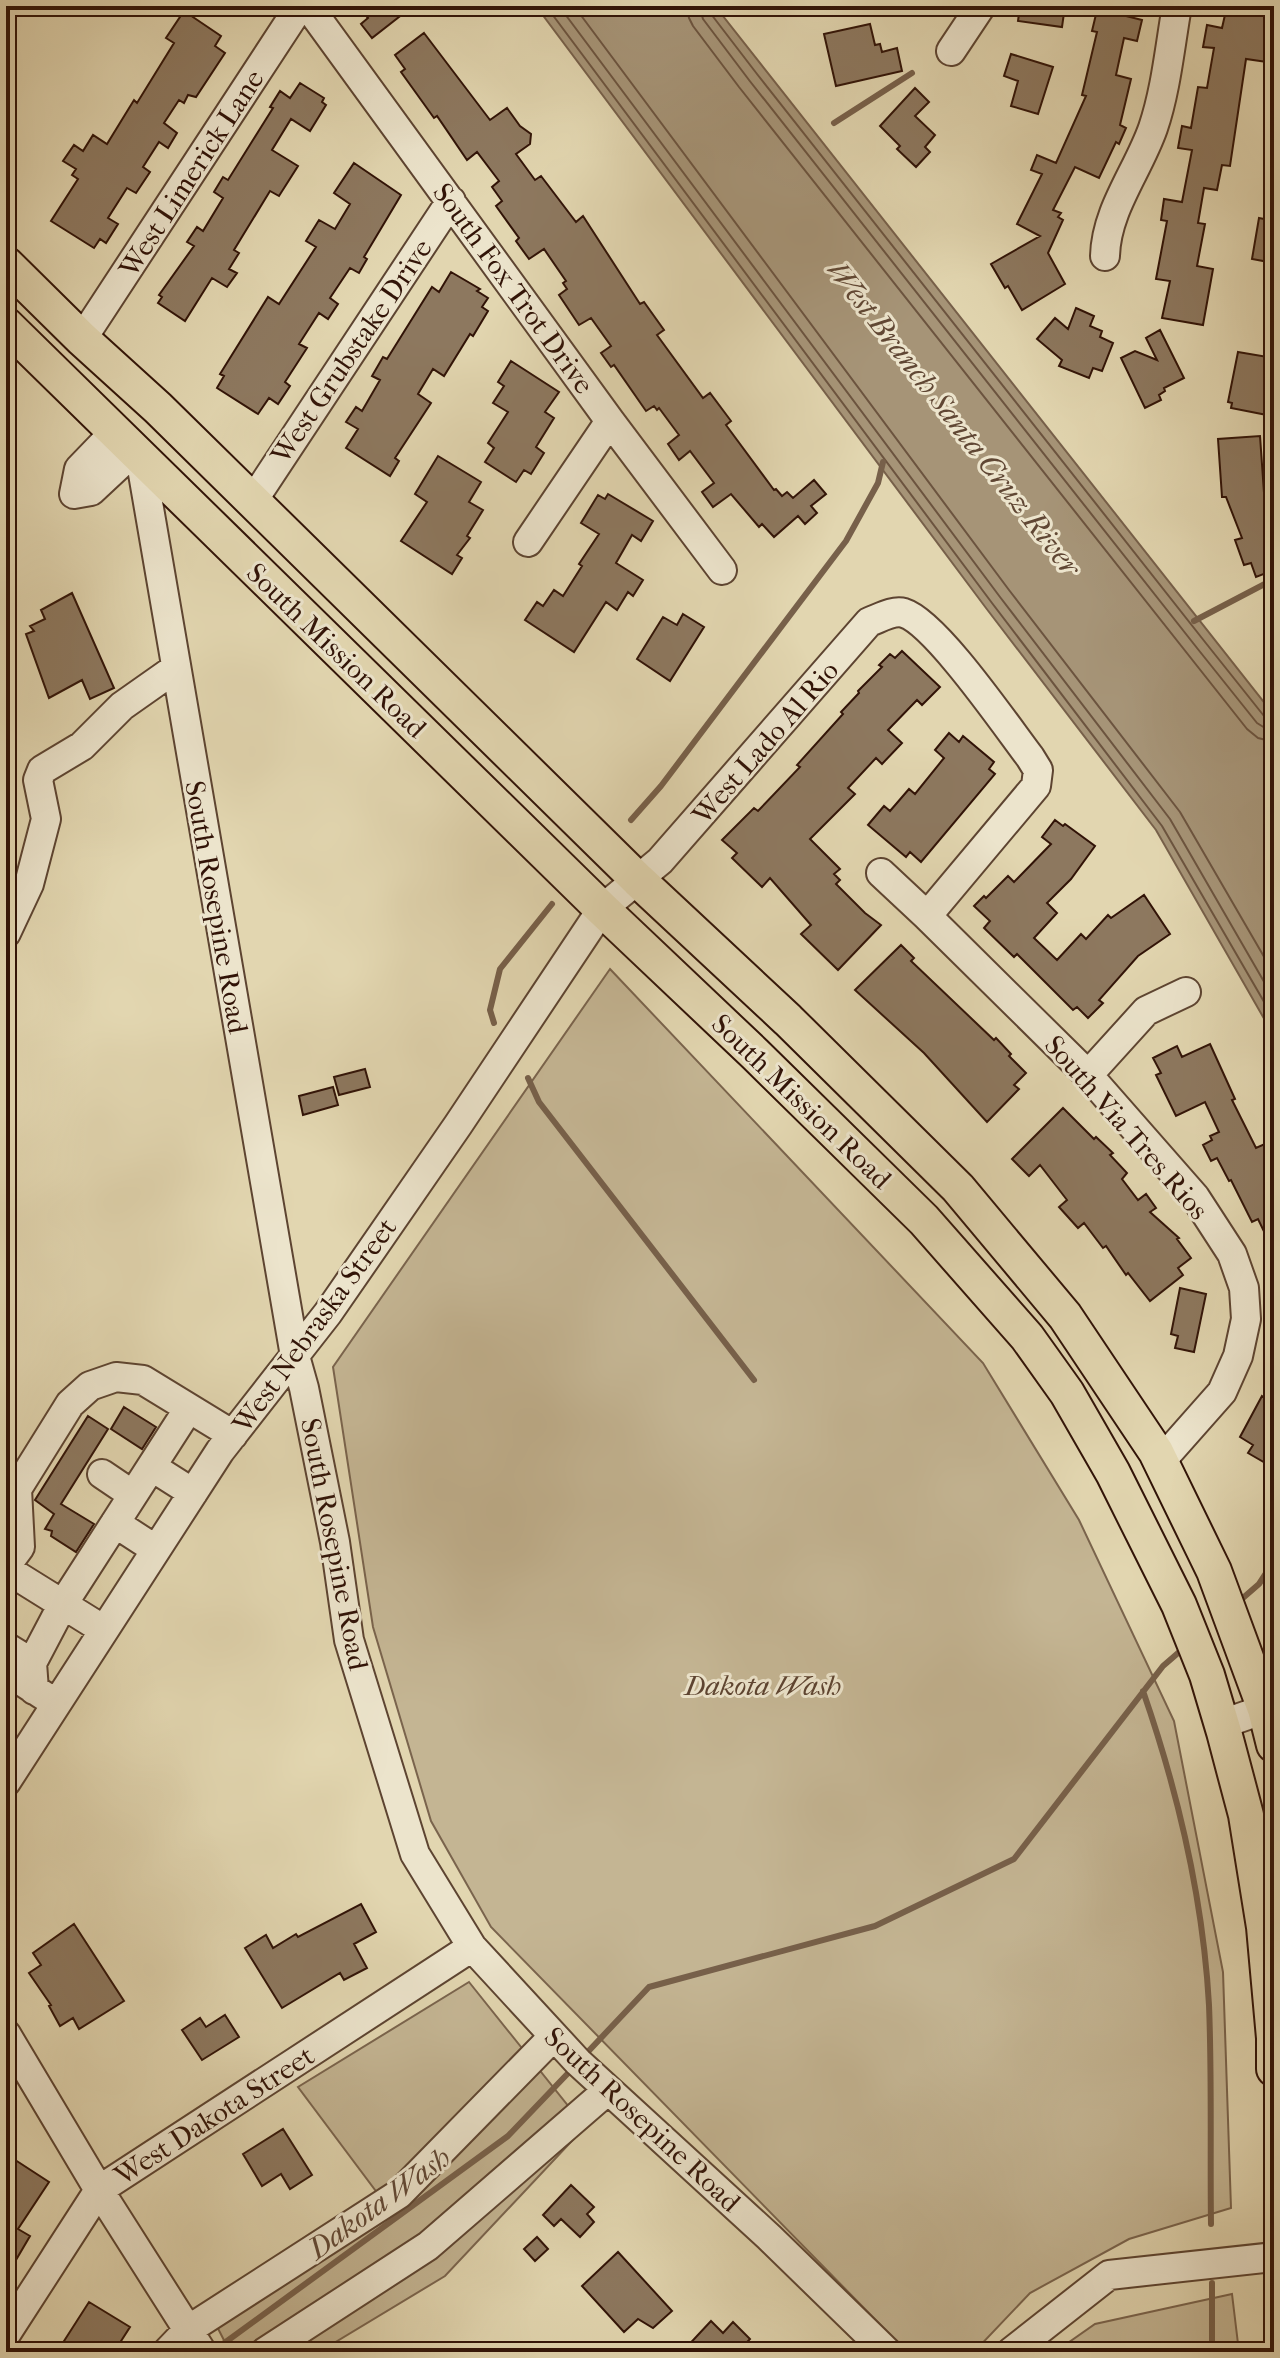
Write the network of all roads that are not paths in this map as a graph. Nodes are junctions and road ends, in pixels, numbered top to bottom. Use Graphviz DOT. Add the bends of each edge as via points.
graph roads {
  1 [pos="300,6"];
  2 [pos="308,6"];
  3 [pos="981,6"];
  4 [pos="1177,6"];
  5 [pos="951,51"];
  6 [pos="451,201"];
  7 [pos="1105,256"];
  8 [pos="6,264"];
  9 [pos="6,325"];
  10 [pos="82,339"];
  11 [pos="158,408"];
  12 [pos="610,421"];
  13 [pos="133,449"];
  14 [pos="252,502"];
  15 [pos="528,542"];
  16 [pos="722,570"];
  17 [pos="176,668"];
  18 [pos="881,873"];
  19 [pos="638,880"];
  20 [pos="602,909"];
  21 [pos="927,916"];
  22 [pos="6,933"];
  23 [pos="1186,992"];
  24 [pos="1088,1075"];
  25 [pos="1006,1246"];
  26 [pos="972,1275"];
  27 [pos="295,1356"];
  28 [pos="189,1408"];
  29 [pos="233,1435"];
  30 [pos="1161,1461"];
  31 [pos="152,1467"];
  32 [pos="102,1474"];
  33 [pos="193,1493"];
  34 [pos="133,1495"];
  35 [pos="115,1523"];
  36 [pos="155,1549"];
  37 [pos="6,1567"];
  38 [pos="63,1604"];
  39 [pos="104,1630"];
  40 [pos="6,1647"];
  41 [pos="32,1682"];
  42 [pos="1271,1707"];
  43 [pos="1222,1724"];
  44 [pos="1274,1745"];
  45 [pos="6,1782"];
  46 [pos="472,1947"];
  47 [pos="6,2034"];
  48 [pos="554,2036"];
  49 [pos="1274,2069"];
  50 [pos="608,2090"];
  51 [pos="99,2190"];
  52 [pos="1274,2257"];
  53 [pos="6,2334"];
  54 [pos="195,2341"];
  55 [pos="167,2352"];
  56 [pos="265,2352"];
  57 [pos="887,2352"];
  58 [pos="1011,2352"];
  1 -- 10 [label="street, West Limerick Lane"];
  2 -- 6 [label="street, South Fox Trot Drive"];
  3 -- 5 [label="street"];
  4 -- 7 [label="street" via="1154,126 1115,213"];
  6 -- 12 [label="street, South Fox Trot Drive"];
  6 -- 14 [label="street, West Grubstake Drive"];
  8 -- 10 [label="main road, South Mission Road"];
  9 -- 13 [label="main road, South Mission Road"];
  10 -- 11 [label="main road, South Mission Road"];
  11 -- 13 [label="main road"];
  11 -- 14 [label="main road, South Mission Road"];
  12 -- 15 [label="street"];
  12 -- 16 [label="street, South Fox Trot Drive"];
  13 -- 17 [label="street, South Rosepine Road"];
  13 -- 20 [label="main road, South Mission Road"];
  14 -- 19 [label="main road, South Mission Road"];
  17 -- 22 [label="street" via="122,706 82,746 42,770 38,780 46,819 29,884"];
  17 -- 27 [label="street, South Rosepine Road"];
  18 -- 21 [label="street, South Via Tres Rios"];
  19 -- 20 [label="street, West Nebraska Street"];
  19 -- 21 [label="street, West Lado Al Rio" via="869,622 897,612 908,614 947,649 1038,770 1036,786"];
  19 -- 25 [label="main road, South Mission Road" via="947,1177"];
  20 -- 26 [label="main road, South Mission Road" via="924,1220"];
  20 -- 27 [label="street, West Nebraska Street"];
  21 -- 24 [label="street, South Via Tres Rios"];
  23 -- 24 [label="street" via="1146,1011"];
  24 -- 30 [label="street, South Via Tres Rios" via="1195,1197 1232,1254 1244,1288 1246,1319 1222,1392"];
  25 -- 26 [label="main road"];
  25 -- 30 [label="main road, South Mission Road" via="1065,1316"];
  26 -- 43 [label="main road, South Mission Road" via="1067,1393 1113,1473 1179,1605"];
  27 -- 29 [label="street, West Nebraska Street"];
  27 -- 46 [label="street, South Rosepine Road" via="335,1542 349,1640 415,1854"];
  28 -- 29 [label="street"];
  28 -- 31 [label="street"];
  28 -- 37 [label="street" via="143,1380 116,1377 90,1386 70,1404 17,1489 20,1547"];
  29 -- 33 [label="street, West Nebraska Street"];
  30 -- 42 [label="main road, South Mission Road"];
  31 -- 33 [label="street"];
  31 -- 34 [label="street"];
  32 -- 34 [label="street"];
  33 -- 36 [label="street, West Nebraska Street"];
  34 -- 35 [label="street"];
  35 -- 36 [label="street"];
  35 -- 38 [label="street"];
  36 -- 39 [label="street, West Nebraska Street"];
  37 -- 38 [label="street"];
  38 -- 39 [label="street"];
  38 -- 41 [label="street"];
  39 -- 41 [label="street, West Nebraska Street"];
  40 -- 41 [label="street"];
  41 -- 45 [label="street, West Nebraska Street"];
  42 -- 43 [label="street"];
  42 -- 44 [label="main road, South Mission Road"];
  43 -- 49 [label="main road, South Mission Road" via="1246,1815 1264,1927"];
  46 -- 48 [label="street, South Rosepine Road"];
  46 -- 51 [label="street, West Dakota Street"];
  47 -- 51 [label="street"];
  48 -- 50 [label="street, South Rosepine Road"];
  48 -- 54 [label="street" via="399,2194"];
  50 -- 56 [label="street" via="428,2246"];
  50 -- 57 [label="street, South Rosepine Road"];
  51 -- 53 [label="street, West Dakota Street"];
  51 -- 54 [label="street"];
  52 -- 58 [label="street" via="1109,2275"];
  54 -- 55 [label="street"];
}
